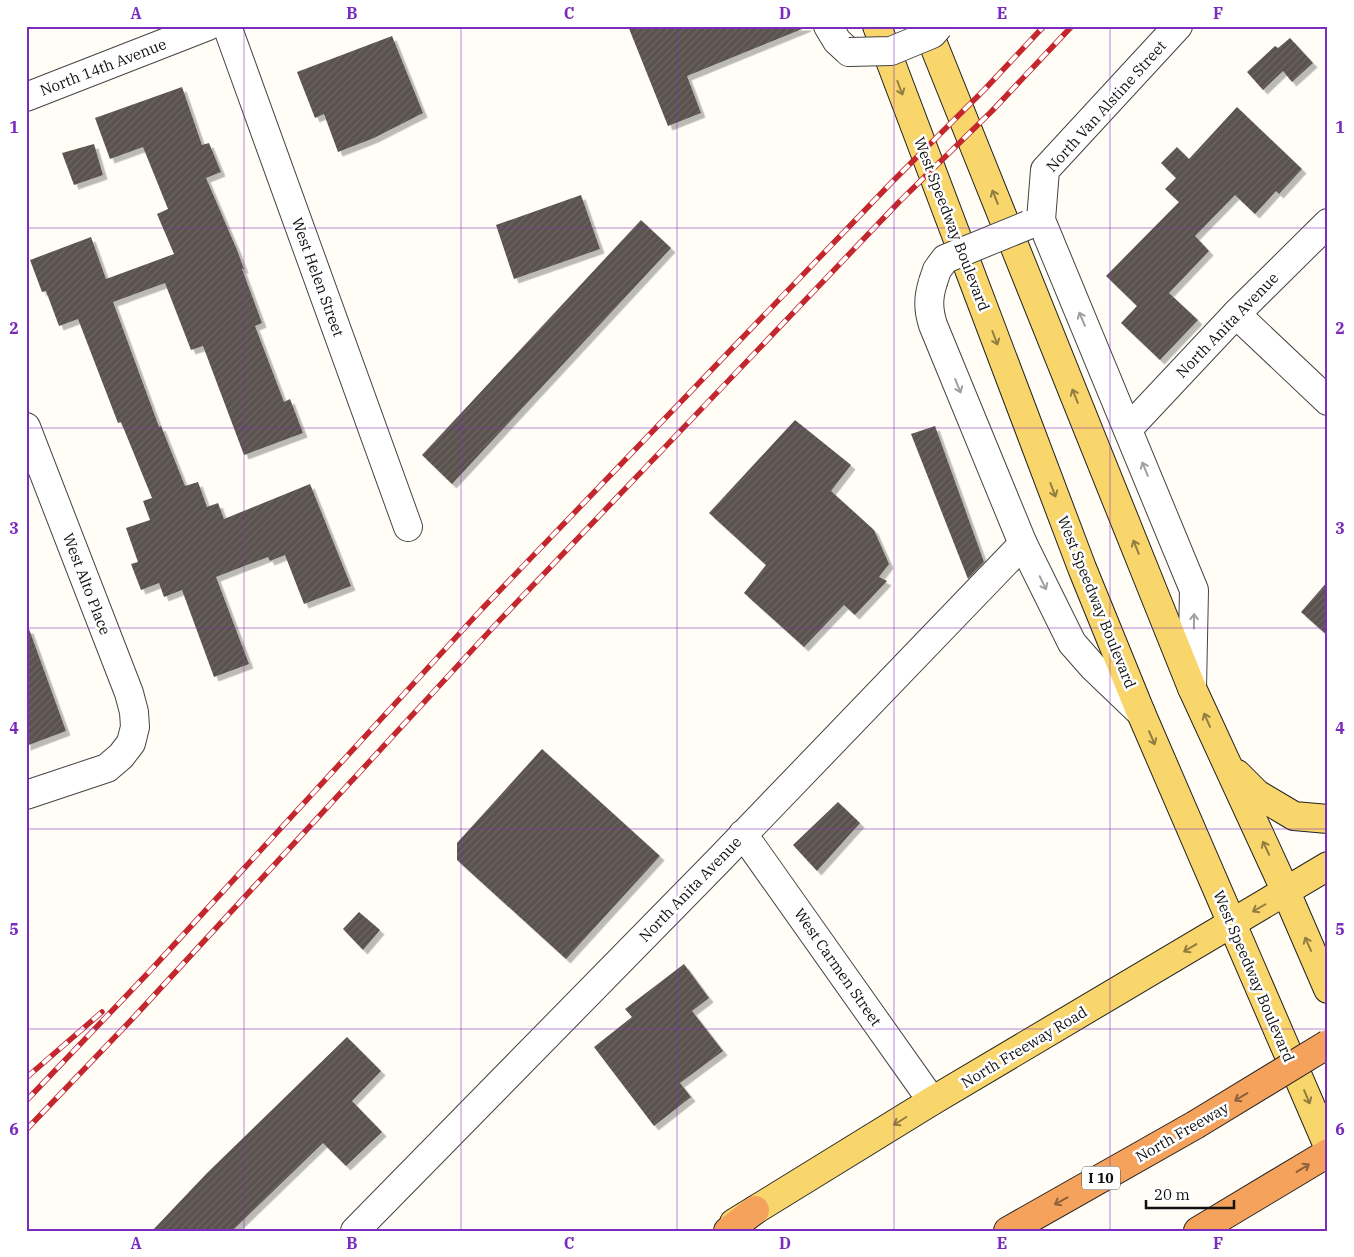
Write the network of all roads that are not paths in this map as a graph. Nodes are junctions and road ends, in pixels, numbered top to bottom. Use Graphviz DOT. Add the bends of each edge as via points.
graph roads {
  1 [pos="208,26"];
  2 [pos="227,26"];
  3 [pos="828,26"];
  4 [pos="876,26"];
  5 [pos="926,26"];
  6 [pos="939,26"];
  7 [pos="1178,26"];
  8 [pos="26,97"];
  9 [pos="1035,222"];
  10 [pos="1328,223"];
  11 [pos="1236,314"];
  12 [pos="1328,401"];
  13 [pos="26,427"];
  14 [pos="1128,428"];
  15 [pos="408,527"];
  16 [pos="1023,544"];
  17 [pos="1192,688"];
  18 [pos="1141,712"];
  19 [pos="1227,764"];
  20 [pos="26,795"];
  21 [pos="1328,819"];
  22 [pos="743,834"];
  23 [pos="1328,866"];
  24 [pos="1286,892"];
  25 [pos="1232,924"];
  26 [pos="1328,989"];
  27 [pos="1328,1044"];
  28 [pos="932,1101"];
  29 [pos="1328,1146"];
  30 [pos="1328,1153"];
  31 [pos="755,1210"];
  32 [pos="355,1231"];
  33 [pos="722,1231"];
  34 [pos="728,1231"];
  35 [pos="1008,1231"];
  36 [pos="1198,1231"];
  1 -- 8 [label="street, North 14th Avenue"];
  2 -- 15 [label="street, West Helen Street"];
  3 -- 6 [label="street, bridge" via="849,52 891,51 932,34"];
  4 -- 18 [label="main road, West Speedway Boulevard, one-way" via="1082,568"];
  17 -- 5 [label="main road, one-way"];
  7 -- 9 [label="street, North Van Alstine Street" via="1045,170"];
  14 -- 9 [label="street, one-way"];
  9 -- 16 [label="street, one-way, bridge" via="945,259 937,270 928,297 933,324"];
  10 -- 11 [label="street, North Anita Avenue"];
  11 -- 12 [label="street"];
  11 -- 14 [label="street, North Anita Avenue"];
  13 -- 20 [label="street, West Alto Place" via="130,693 136,727 131,743 107,768"];
  17 -- 14 [label="street, one-way" via="1194,590"];
  16 -- 18 [label="street, one-way" via="1072,643"];
  16 -- 22 [label="street, North Anita Avenue"];
  19 -- 17 [label="main road, one-way"];
  18 -- 25 [label="main road, West Speedway Boulevard, one-way"];
  19 -- 21 [label="main road" via="1257,794 1294,816"];
  24 -- 19 [label="main road, one-way"];
  22 -- 28 [label="street, West Carmen Street"];
  22 -- 32 [label="street, North Anita Avenue"];
  23 -- 24 [label="main road, North Freeway Road"];
  24 -- 25 [label="main road, North Freeway Road, one-way"];
  26 -- 24 [label="main road, one-way"];
  25 -- 28 [label="main road, North Freeway Road, one-way"];
  25 -- 29 [label="main road, West Speedway Boulevard, one-way"];
  27 -- 35 [label="highway, North Freeway / I 10, one-way, bridge" via="1195,1125"];
  28 -- 31 [label="main road, North Freeway Road, one-way"];
  36 -- 30 [label="highway, one-way"];
  31 -- 33 [label="main road, North Freeway Road"];
  31 -- 34 [label="highway"];
}
